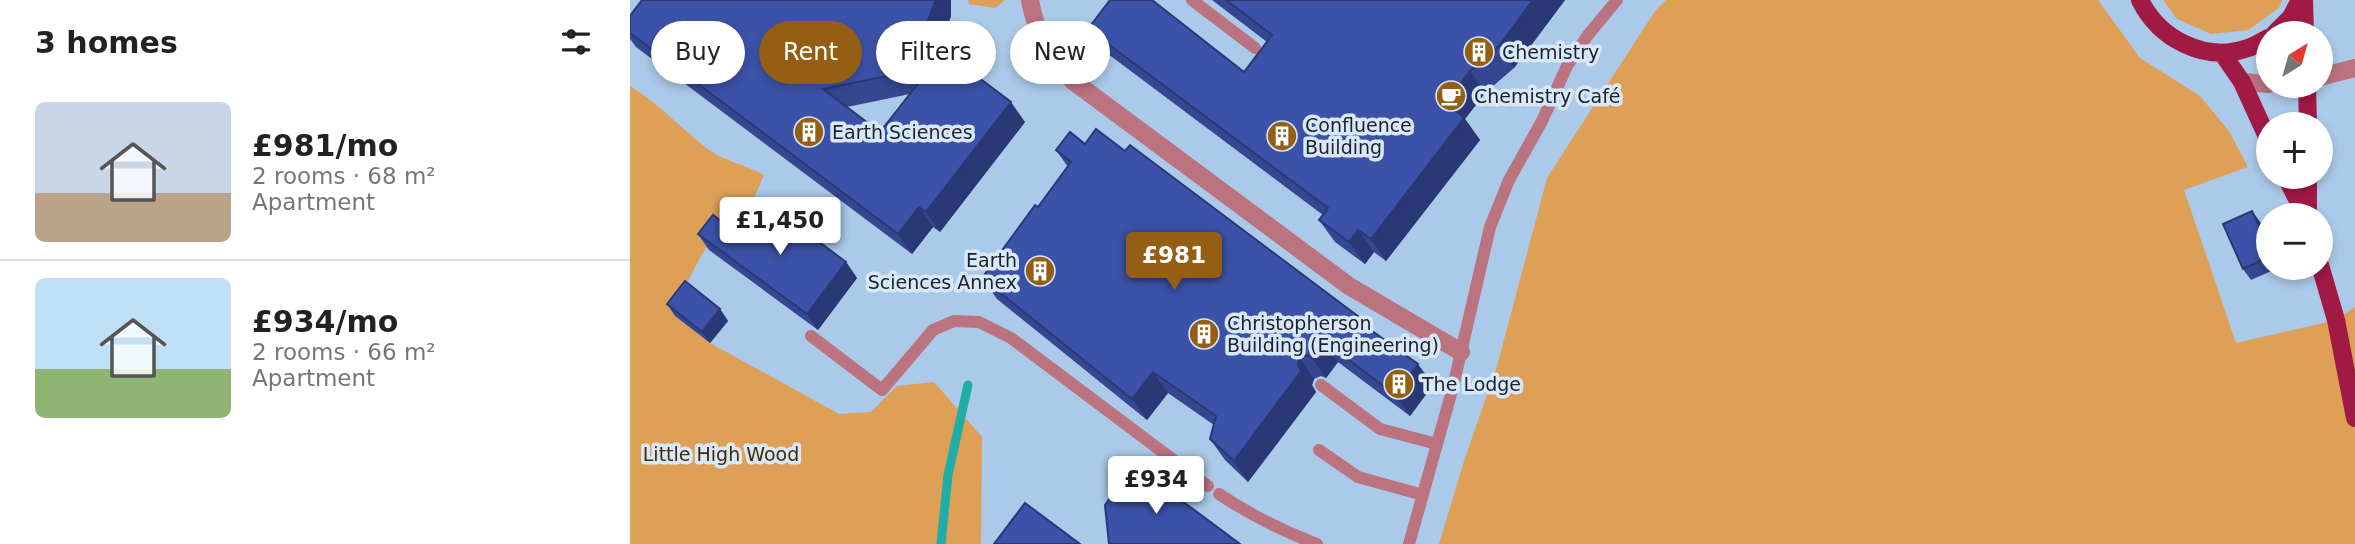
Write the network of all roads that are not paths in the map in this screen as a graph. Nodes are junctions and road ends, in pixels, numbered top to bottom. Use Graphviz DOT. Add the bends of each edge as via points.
graph roads {
  1 [pos="1031,0"];
  2 [pos="1192,0"];
  3 [pos="1617,0"];
  4 [pos="2140,0"];
  5 [pos="2302,0"];
  6 [pos="2287,21"];
  7 [pos="2304,21"];
  8 [pos="2256,44"];
  9 [pos="1255,48"];
  10 [pos="2222,53"];
  11 [pos="2355,68"];
  12 [pos="2333,73"];
  13 [pos="2242,82"];
  14 [pos="2256,83"];
  15 [pos="2256,113"];
  16 [pos="2324,280"];
  17 [pos="811,336"];
  18 [pos="1461,352"];
  19 [pos="1321,385"];
  20 [pos="2355,418"];
  21 [pos="1437,444"];
  22 [pos="1319,450"];
  23 [pos="1423,495"];
  24 [pos="1318,544"];
  25 [pos="1409,544"];
  1 -- 18 [label="street" via="1048,51 1073,81 1349,286"];
  2 -- 9 [label="lane"];
  3 -- 18 [label="lane" via="1567,66 1509,180 1490,227"];
  4 -- 10 [label="main road" via="2167,35 2193,48"];
  5 -- 6 [label="main road"];
  5 -- 7 [label="main road"];
  8 -- 10 [label="main road"];
  10 -- 13 [label="main road"];
  11 -- 12 [label="street"];
  13 -- 14 [label="street"];
  13 -- 15 [label="main road"];
  16 -- 20 [label="main road"];
  17 -- 24 [label="lane" via="882,390 933,330 954,321 979,322 1011,338 1251,516"];
  18 -- 21 [label="lane"];
  19 -- 21 [label="lane" via="1380,429"];
  21 -- 23 [label="lane"];
  22 -- 23 [label="lane" via="1358,477"];
  23 -- 25 [label="lane"];
}
